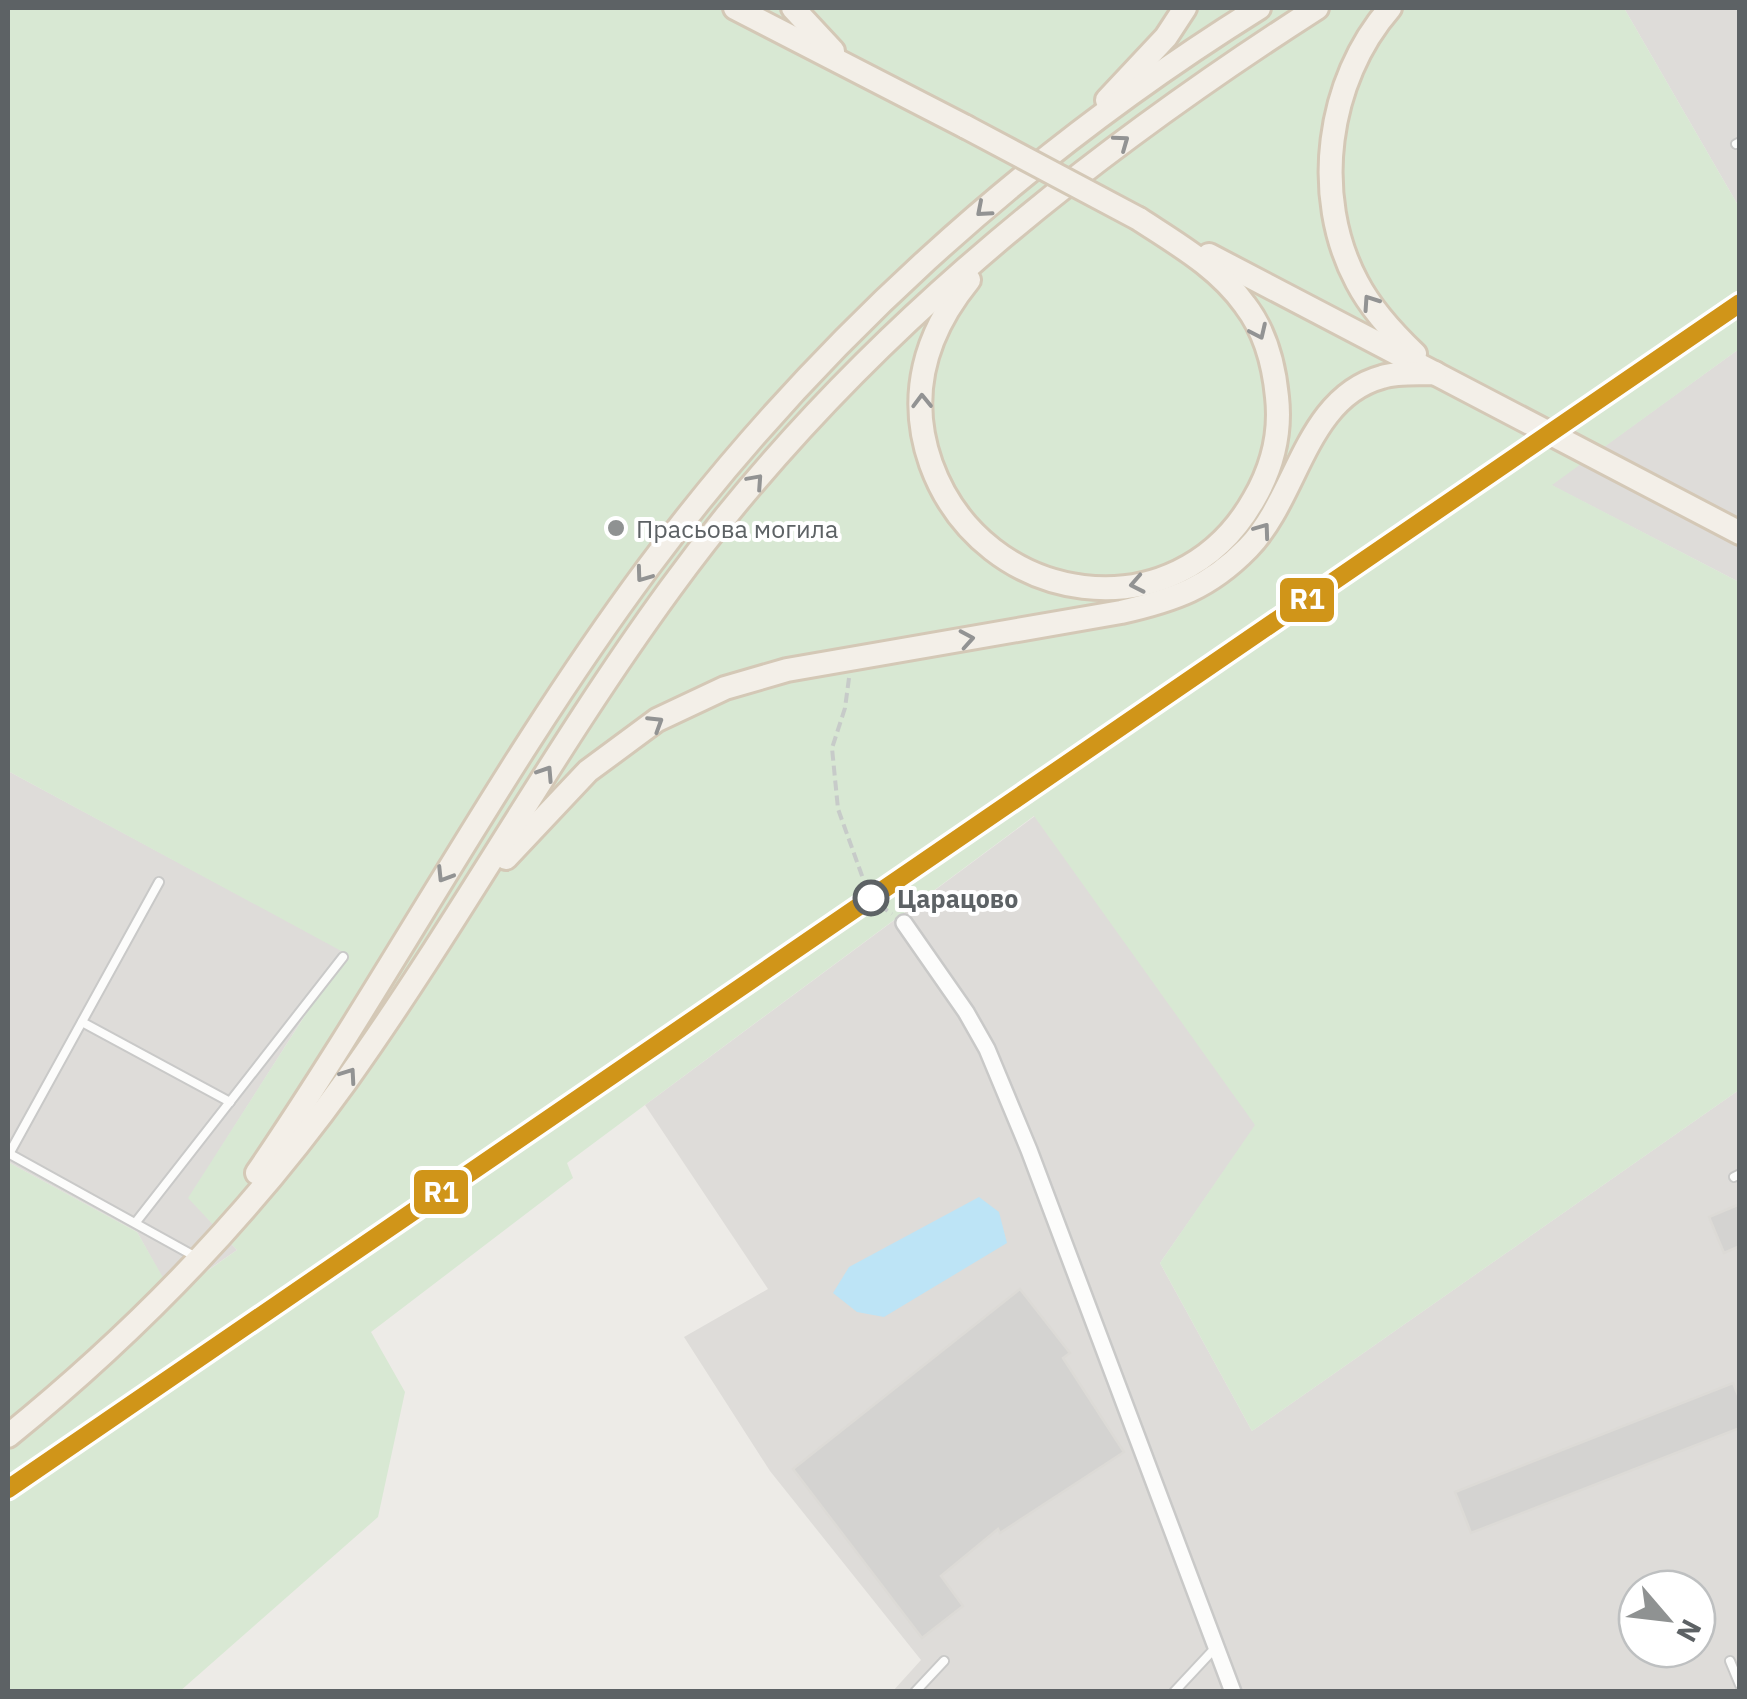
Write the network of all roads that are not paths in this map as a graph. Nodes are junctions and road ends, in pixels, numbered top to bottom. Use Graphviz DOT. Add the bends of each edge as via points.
graph roads {
  1 [pos="735,8"];
  2 [pos="792,8"];
  3 [pos="1185,8"];
  4 [pos="1259,8"];
  5 [pos="1317,8"];
  6 [pos="1390,8"];
  7 [pos="850,67"];
  8 [pos="1066,144"];
  9 [pos="1140,219"];
  10 [pos="1014,224"];
  11 [pos="1435,373"];
  12 [pos="1740,533"];
  13 [pos="160,882"];
  14 [pos="460,910"];
  15 [pos="904,923"];
  16 [pos="343,957"];
  17 [pos="82,1022"];
  18 [pos="230,1102"];
  19 [pos="8,1153"];
  20 [pos="136,1222"];
  21 [pos="199,1258"];
  22 [pos="8,1436"];
  23 [pos="1216,1647"];
  24 [pos="944,1661"];
  25 [pos="1730,1661"];
  26 [pos="1740,1685"];
  27 [pos="915,1692"];
  28 [pos="1174,1692"];
  29 [pos="1233,1692"];
  1 -- 7 [label="main road"];
  2 -- 7 [label="main road"];
  3 -- 8 [label="main road"];
  4 -- 8 [label="main road"];
  10 -- 5 [label="main road, one-way" via="1226,66"];
  11 -- 6 [label="main road, one-way" via="1356,281 1332,203 1338,107 1356,60"];
  7 -- 9 [label="main road, bridge"];
  8 -- 21 [label="main road, one-way" via="990,202 819,365 647,569 505,780 332,1064"];
  9 -- 10 [label="main road, one-way" via="1224,278 1248,307 1270,358 1279,415 1261,488 1220,543 1156,580 1124,587 1053,582 986,548 959,518 926,448 923,368 932,335"];
  9 -- 11 [label="main road"];
  14 -- 10 [label="main road, one-way" via="616,667 748,489 842,386"];
  11 -- 12 [label="main road"];
  14 -- 11 [label="main road, one-way" via="588,771 657,720 725,688 787,670 1173,600 1218,575 1250,546 1338,402 1386,376"];
  13 -- 17 [label="lane"];
  21 -- 14 [label="main road, one-way" via="345,1081"];
  15 -- 23 [label="street" via="987,1049"];
  16 -- 18 [label="lane"];
  17 -- 18 [label="lane"];
  17 -- 19 [label="lane"];
  18 -- 20 [label="lane"];
  19 -- 20 [label="lane"];
  20 -- 21 [label="lane"];
  21 -- 22 [label="main road"];
  23 -- 28 [label="lane"];
  23 -- 29 [label="street"];
  24 -- 27 [label="lane"];
  25 -- 26 [label="lane"];
}
